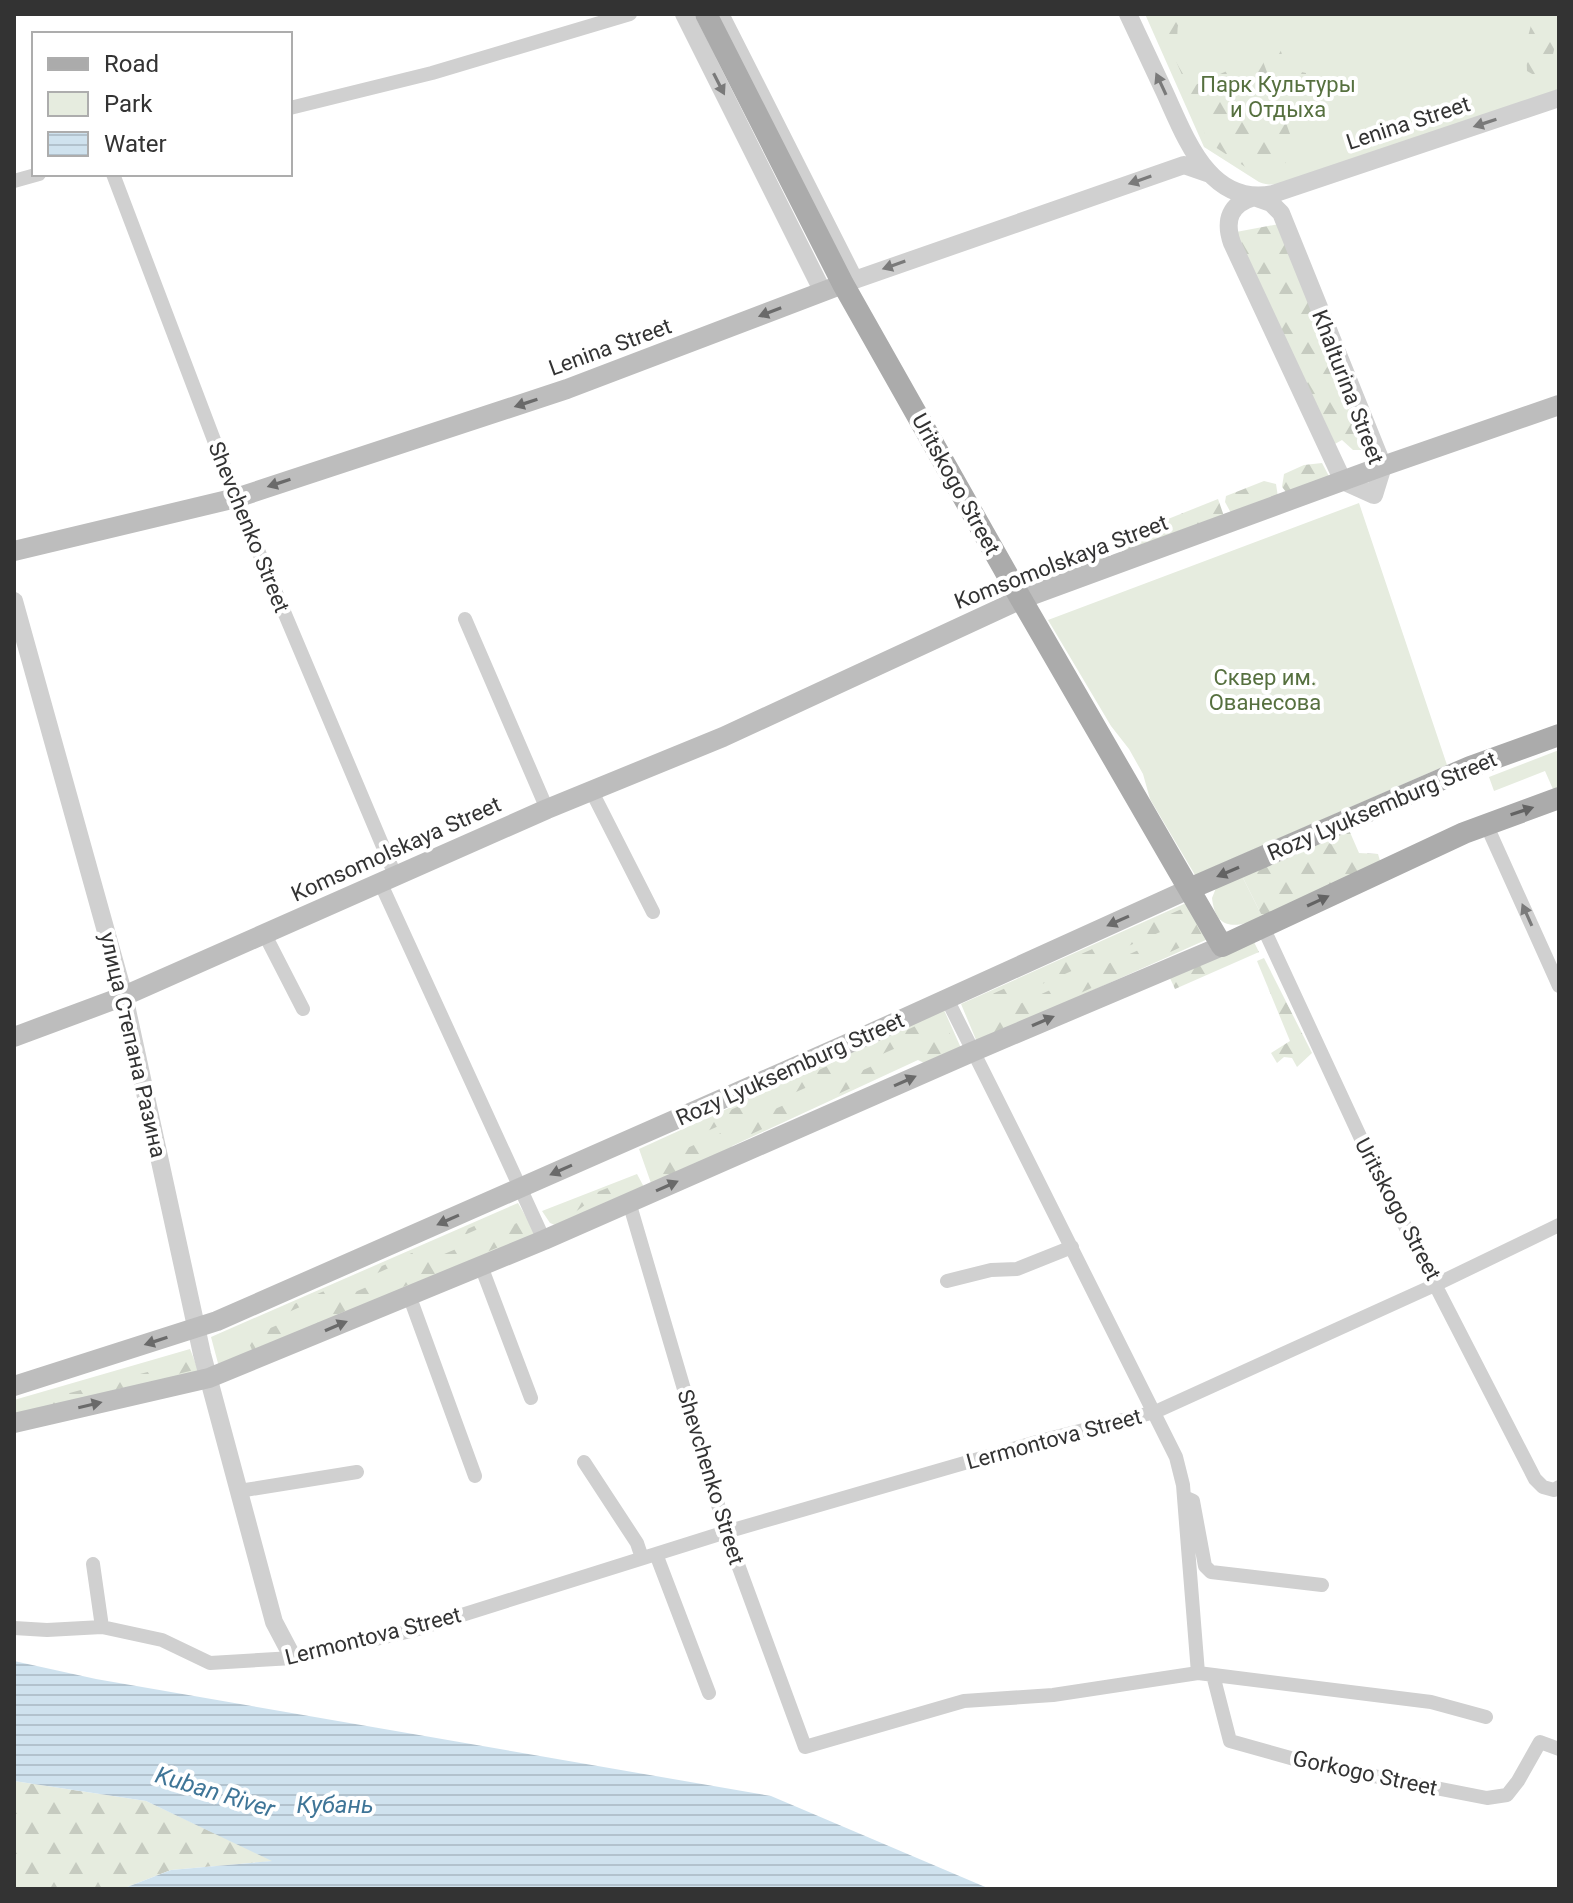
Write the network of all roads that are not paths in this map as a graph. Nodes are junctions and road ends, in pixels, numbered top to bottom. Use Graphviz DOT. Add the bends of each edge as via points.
graph roads {
  1 [pos="630,14"];
  2 [pos="684,14"];
  3 [pos="706,14"];
  4 [pos="720,14"];
  5 [pos="1128,14"];
  6 [pos="1559,98"];
  7 [pos="292,108"];
  8 [pos="114,176"];
  9 [pos="1213,176"];
  10 [pos="1264,195"];
  11 [pos="840,285"];
  12 [pos="1559,405"];
  13 [pos="1383,466"];
  14 [pos="1343,481"];
  15 [pos="236,498"];
  16 [pos="14,551"];
  17 [pos="1021,599"];
  18 [pos="14,601"];
  19 [pos="465,619"];
  20 [pos="1559,735"];
  21 [pos="591,790"];
  22 [pos="1559,798"];
  23 [pos="547,809"];
  24 [pos="1486,824"];
  25 [pos="387,879"];
  26 [pos="1189,889"];
  27 [pos="653,912"];
  28 [pos="1263,927"];
  29 [pos="264,933"];
  30 [pos="1222,946"];
  31 [pos="1559,986"];
  32 [pos="124,996"];
  33 [pos="947,999"];
  34 [pos="303,1009"];
  35 [pos="14,1037"];
  36 [pos="972,1052"];
  37 [pos="519,1189"];
  38 [pos="629,1202"];
  39 [pos="1559,1225"];
  40 [pos="544,1240"];
  41 [pos="1072,1247"];
  42 [pos="481,1266"];
  43 [pos="947,1281"];
  44 [pos="1437,1284"];
  45 [pos="409,1295"];
  46 [pos="196,1328"];
  47 [pos="209,1378"];
  48 [pos="14,1386"];
  49 [pos="531,1398"];
  50 [pos="1155,1412"];
  51 [pos="14,1423"];
  52 [pos="584,1462"];
  53 [pos="357,1472"];
  54 [pos="475,1476"];
  55 [pos="1559,1487"];
  56 [pos="239,1491"];
  57 [pos="1183,1497"];
  58 [pos="726,1532"];
  59 [pos="649,1556"];
  60 [pos="93,1564"];
  61 [pos="1322,1585"];
  62 [pos="102,1627"];
  63 [pos="14,1628"];
  64 [pos="293,1658"];
  65 [pos="1206,1674"];
  66 [pos="709,1693"];
  67 [pos="1486,1717"];
  68 [pos="1559,1749"];
  1 -- 7 [label="street" via="432,73"];
  2 -- 11 [label="street, Uritskogo Street, one-way"];
  3 -- 11 [label="main road, Uritskogo Street"];
  4 -- 11 [label="street, Uritskogo Street"];
  9 -- 5 [label="street, Khalturina Street, one-way" via="1193,154"];
  6 -- 10 [label="street, Lenina Street, one-way"];
  8 -- 15 [label="street, Shevchenko Street"];
  9 -- 10 [label="street, Khalturina Street" via="1236,191"];
  9 -- 11 [label="street, Lenina Street, one-way" via="1184,165"];
  10 -- 13 [label="street, Khalturina Street" via="1281,213"];
  10 -- 14 [label="street, Khalturina Street" via="1235,205 1227,228"];
  11 -- 15 [label="main road, Lenina Street, one-way" via="567,389"];
  11 -- 17 [label="main road, Uritskogo Street"];
  12 -- 13 [label="main road, Komsomolskaya Street"];
  13 -- 14 [label="main road, Komsomolskaya Street"];
  14 -- 17 [label="main road, Komsomolskaya Street"];
  15 -- 16 [label="main road, Lenina Street"];
  15 -- 25 [label="street, Shevchenko Street"];
  17 -- 21 [label="main road, Komsomolskaya Street" via="723,737"];
  17 -- 26 [label="main road, Uritskogo Street"];
  18 -- 32 [label="street, улица Степана Разина"];
  19 -- 23 [label="street"];
  20 -- 26 [label="main road, Rozy Lyuksemburg Street, one-way" via="1470,767"];
  21 -- 23 [label="main road, Komsomolskaya Street"];
  21 -- 27 [label="street"];
  24 -- 22 [label="main road, one-way"];
  23 -- 25 [label="main road, Komsomolskaya Street"];
  28 -- 24 [label="main road, one-way"];
  31 -- 24 [label="street, one-way"];
  25 -- 29 [label="main road, Komsomolskaya Street"];
  25 -- 37 [label="street, Shevchenko Street"];
  26 -- 30 [label="main road, Uritskogo Street"];
  26 -- 33 [label="main road, Rozy Lyuksemburg Street, one-way"];
  28 -- 30 [label="main road"];
  28 -- 44 [label="street, Uritskogo Street" via="1345,1106"];
  29 -- 32 [label="main road, Komsomolskaya Street"];
  29 -- 34 [label="street"];
  36 -- 30 [label="main road, one-way"];
  32 -- 35 [label="main road, Komsomolskaya Street"];
  32 -- 46 [label="street, улица Степана Разина"];
  33 -- 36 [label="street, Gorkogo Street"];
  33 -- 37 [label="main road, Rozy Lyuksemburg Street, one-way"];
  38 -- 36 [label="main road, one-way"];
  36 -- 41 [label="street, Gorkogo Street"];
  37 -- 40 [label="street, Shevchenko Street"];
  37 -- 46 [label="main road, Rozy Lyuksemburg Street, one-way"];
  38 -- 40 [label="main road"];
  38 -- 58 [label="street, Shevchenko Street"];
  39 -- 44 [label="street, Lermontova Street"];
  40 -- 42 [label="main road"];
  41 -- 43 [label="street" via="1017,1269"];
  41 -- 50 [label="street, Gorkogo Street"];
  42 -- 45 [label="main road"];
  42 -- 49 [label="street"];
  44 -- 50 [label="street, Lermontova Street"];
  44 -- 55 [label="street, Uritskogo Street" via="1535,1479 1543,1487"];
  47 -- 45 [label="main road, one-way"];
  45 -- 54 [label="street"];
  46 -- 47 [label="street, улица Степана Разина"];
  46 -- 48 [label="main road, Rozy Lyuksemburg Street, one-way"];
  51 -- 47 [label="main road, one-way"];
  47 -- 56 [label="street, улица Степана Разина"];
  50 -- 57 [label="street, Gorkogo Street" via="1176,1457"];
  50 -- 58 [label="street, Lermontova Street"];
  52 -- 59 [label="street"];
  53 -- 56 [label="street"];
  56 -- 64 [label="street, улица Степана Разина" via="274,1622"];
  57 -- 61 [label="street, Gorkogo Street" via="1193,1501 1205,1566 1211,1572"];
  57 -- 65 [label="street, Gorkogo Street"];
  58 -- 59 [label="street, Lermontova Street"];
  58 -- 65 [label="street, Shevchenko Street" via="805,1747 964,1701"];
  59 -- 64 [label="street, Lermontova Street" via="411,1631"];
  59 -- 66 [label="street"];
  60 -- 62 [label="street"];
  62 -- 63 [label="street, Lermontova Street"];
  62 -- 64 [label="street, Lermontova Street" via="162,1640 210,1663"];
  65 -- 67 [label="street" via="1431,1702"];
  65 -- 68 [label="street, Gorkogo Street" via="1230,1741 1312,1764 1487,1798 1507,1795 1540,1742"];
}
